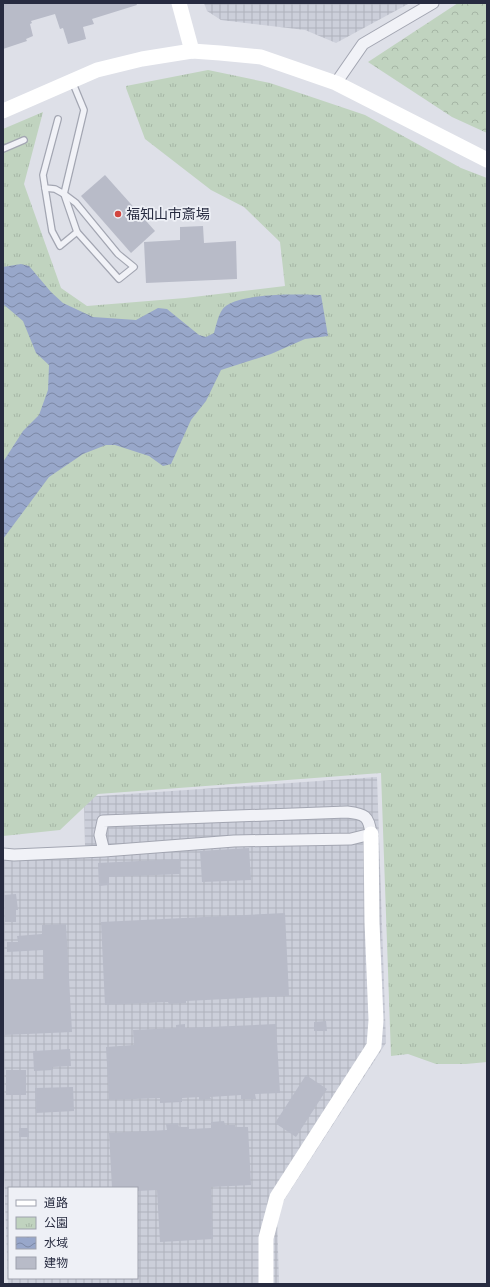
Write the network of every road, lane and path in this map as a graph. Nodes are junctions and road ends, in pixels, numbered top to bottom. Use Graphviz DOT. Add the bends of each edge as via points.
graph roads {
  1 [pos="179,3"];
  2 [pos="433,3"];
  3 [pos="192,51"];
  4 [pos="72,81"];
  5 [pos="336,83"];
  6 [pos="3,111"];
  7 [pos="58,119"];
  8 [pos="24,140"];
  9 [pos="3,149"];
  10 [pos="487,160"];
  11 [pos="45,188"];
  12 [pos="64,194"];
  13 [pos="77,232"];
  14 [pos="371,834"];
  15 [pos="104,851"];
  16 [pos="3,854"];
  17 [pos="266,1284"];
  1 -- 3 [label="street"];
  2 -- 5 [label="street" via="363,44"];
  3 -- 4 [label="street" via="97,70"];
  3 -- 5 [label="street" via="261,57"];
  4 -- 6 [label="street"];
  4 -- 12 [label="lane" via="84,110"];
  5 -- 10 [label="street"];
  7 -- 11 [label="lane" via="43,175"];
  8 -- 9 [label="lane"];
  11 -- 12 [label="lane" via="55,189"];
  11 -- 13 [label="lane" via="52,231 60,246"];
  12 -- 13 [label="lane"];
  12 -- 13 [label="lane" via="76,203 118,254 134,267 119,279"];
  14 -- 15 [label="street" via="351,839 234,841"];
  14 -- 15 [label="street" via="370,823 361,813 347,812 103,821 100,834"];
  14 -- 17 [label="street" via="376,1020 374,1046 277,1197 266,1238"];
  15 -- 16 [label="street"];
}
